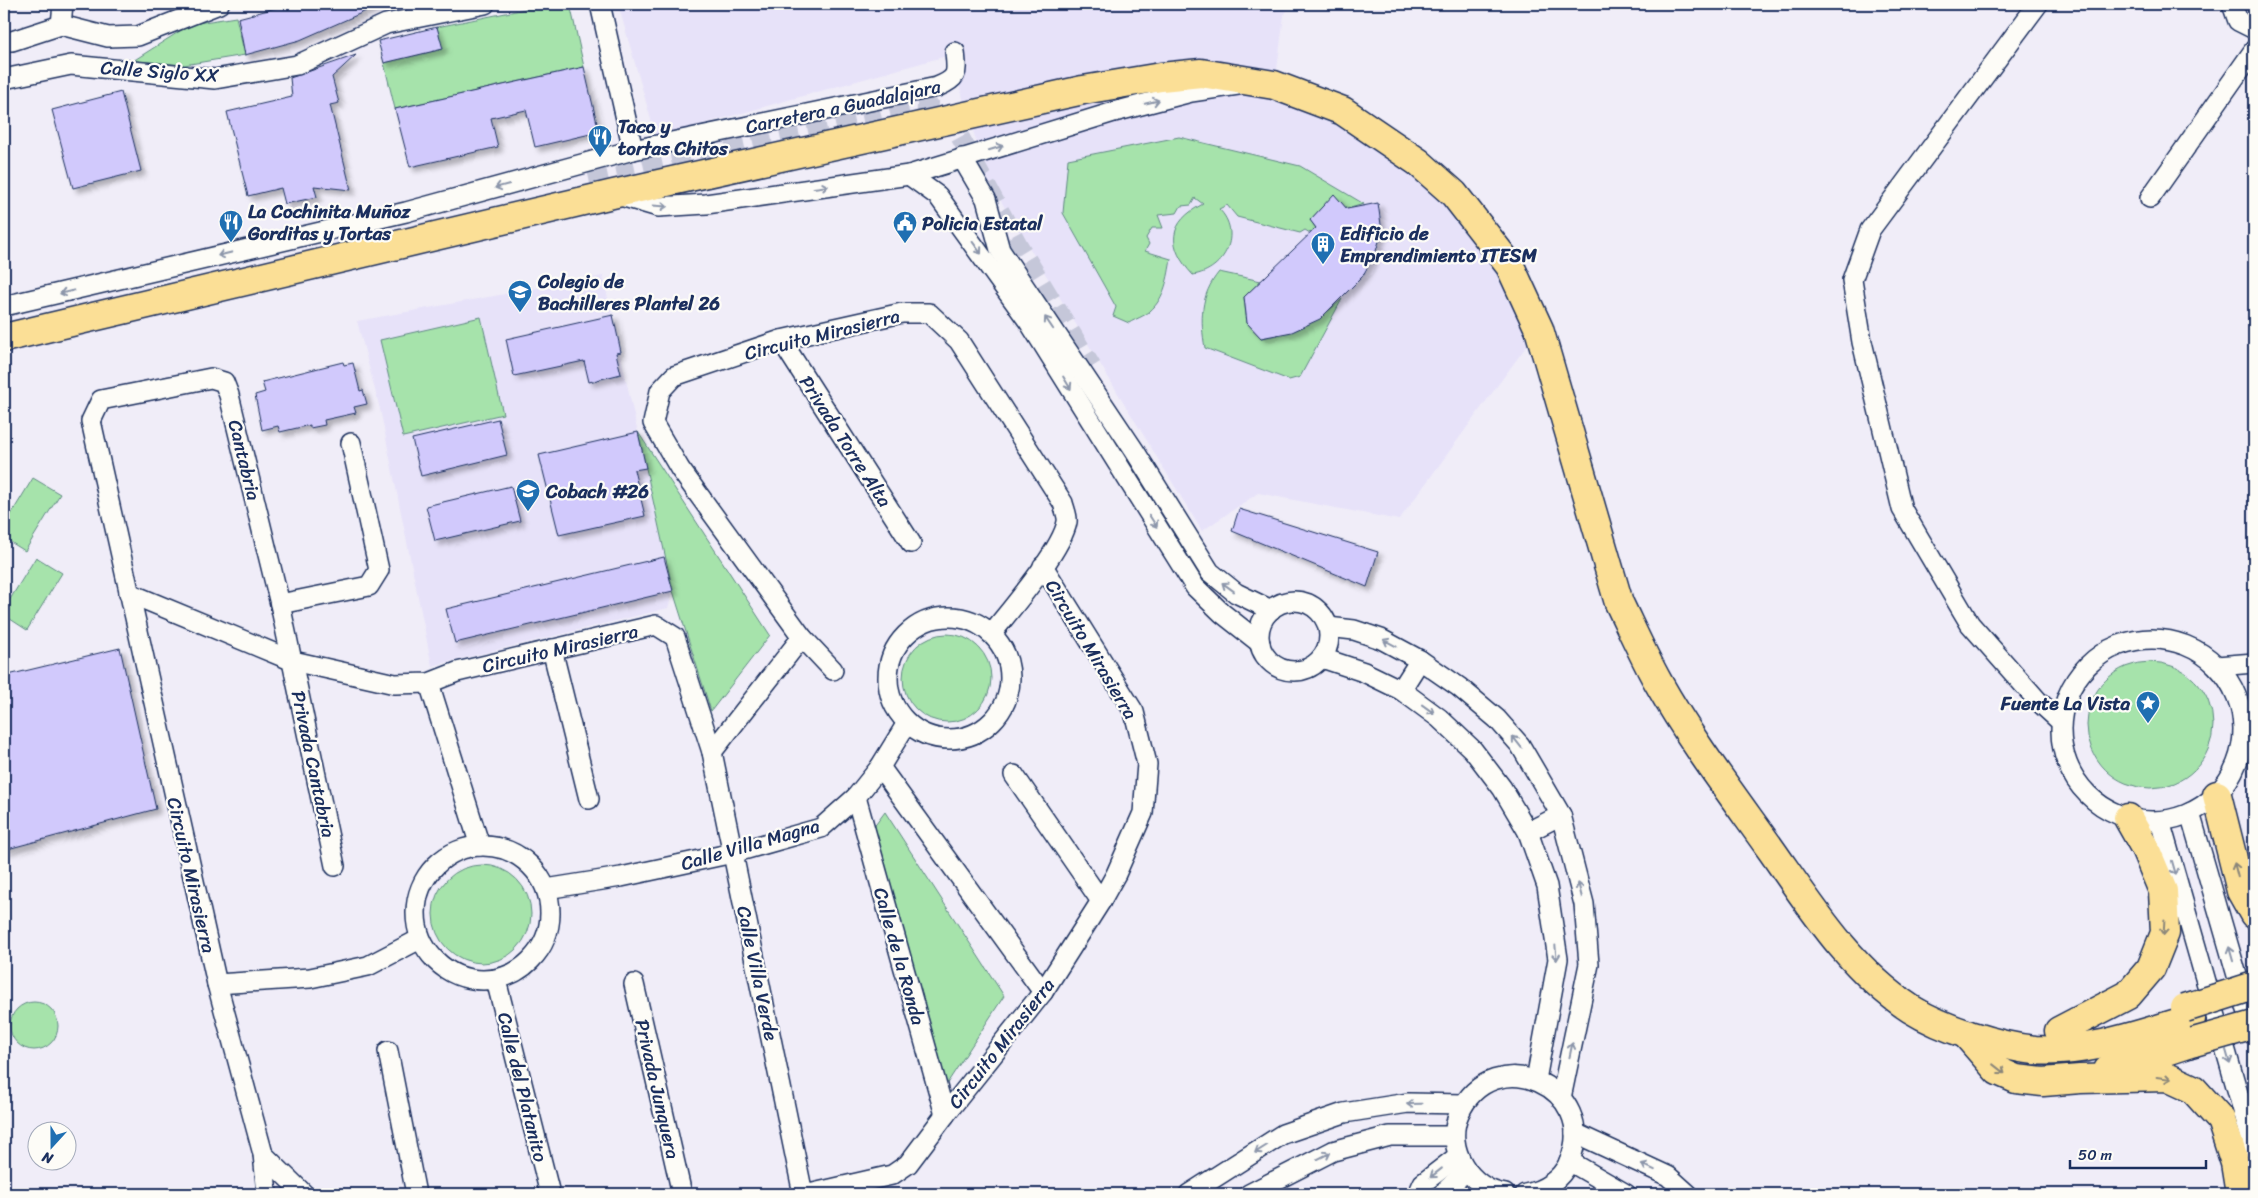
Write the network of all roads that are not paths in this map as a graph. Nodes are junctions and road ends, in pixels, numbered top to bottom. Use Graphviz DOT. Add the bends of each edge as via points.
graph roads {
  1 [pos="64,4"];
  2 [pos="485,4"];
  3 [pos="600,4"];
  4 [pos="2038,4"];
  5 [pos="2232,4"];
  6 [pos="221,5"];
  7 [pos="61,25"];
  8 [pos="2254,29"];
  9 [pos="4,42"];
  10 [pos="2254,50"];
  11 [pos="956,52"];
  12 [pos="4,79"];
  13 [pos="1259,81"];
  14 [pos="633,150"];
  15 [pos="962,158"];
  16 [pos="588,174"];
  17 [pos="908,174"];
  18 [pos="540,176"];
  19 [pos="613,194"];
  20 [pos="2150,198"];
  21 [pos="4,306"];
  22 [pos="4,338"];
  23 [pos="781,340"];
  24 [pos="1092,367"];
  25 [pos="101,400"];
  26 [pos="351,444"];
  27 [pos="1134,450"];
  28 [pos="911,543"];
  29 [pos="1043,566"];
  30 [pos="1210,572"];
  31 [pos="1195,587"];
  32 [pos="129,594"];
  33 [pos="280,604"];
  34 [pos="1271,610"];
  35 [pos="1328,627"];
  36 [pos="992,633"];
  37 [pos="802,637"];
  38 [pos="1260,643"];
  39 [pos="552,649"];
  40 [pos="1322,658"];
  41 [pos="1420,660"];
  42 [pos="292,661"];
  43 [pos="2254,663"];
  44 [pos="2217,666"];
  45 [pos="833,670"];
  46 [pos="429,683"];
  47 [pos="1401,690"];
  48 [pos="2248,704"];
  49 [pos="2060,721"];
  50 [pos="907,723"];
  51 [pos="712,752"];
  52 [pos="880,767"];
  53 [pos="1014,775"];
  54 [pos="2217,795"];
  55 [pos="856,797"];
  56 [pos="589,799"];
  57 [pos="2190,813"];
  58 [pos="1561,815"];
  59 [pos="2128,818"];
  60 [pos="2160,821"];
  61 [pos="1528,832"];
  62 [pos="480,846"];
  63 [pos="733,853"];
  64 [pos="335,866"];
  65 [pos="546,889"];
  66 [pos="1101,901"];
  67 [pos="2254,914"];
  68 [pos="420,938"];
  69 [pos="496,980"];
  70 [pos="217,984"];
  71 [pos="634,984"];
  72 [pos="2254,986"];
  73 [pos="1043,992"];
  74 [pos="2254,999"];
  75 [pos="2190,1023"];
  76 [pos="2254,1025"];
  77 [pos="1958,1030"];
  78 [pos="2059,1031"];
  79 [pos="2254,1034"];
  80 [pos="388,1051"];
  81 [pos="2080,1079"];
  82 [pos="1536,1080"];
  83 [pos="1561,1098"];
  84 [pos="1463,1104"];
  85 [pos="944,1115"];
  86 [pos="1575,1133"];
  87 [pos="1454,1136"];
  88 [pos="2254,1149"];
  89 [pos="263,1154"];
  90 [pos="1569,1161"];
  91 [pos="1462,1164"];
  92 [pos="267,1194"];
  93 [pos="304,1194"];
  94 [pos="416,1194"];
  95 [pos="550,1194"];
  96 [pos="682,1194"];
  97 [pos="803,1194"];
  98 [pos="809,1194"];
  99 [pos="1189,1194"];
  100 [pos="1249,1194"];
  101 [pos="1418,1194"];
  102 [pos="1442,1194"];
  103 [pos="1505,1194"];
  104 [pos="1525,1194"];
  105 [pos="1626,1194"];
  106 [pos="1688,1194"];
  107 [pos="2240,1194"];
  1 -- 7 [label="street"];
  2 -- 12 [label="street, Calle Siglo XX" via="386,24 297,65 215,78 71,65"];
  3 -- 14 [label="street"];
  4 -- 49 [label="street" via="1870,230 1852,280 1862,342 1902,509 1970,624 2038,701"];
  5 -- 8 [label="street" via="2238,21"];
  6 -- 7 [label="street" via="138,36 108,37"];
  7 -- 9 [label="street"];
  10 -- 20 [label="street"];
  11 -- 14 [label="street, Carretera a Guadalajara" via="957,72 950,82 937,87"];
  15 -- 13 [label="street, one-way" via="1191,92"];
  13 -- 19 [label="highway" via="1201,73 1083,90"];
  13 -- 77 [label="highway" via="1343,111 1418,162 1454,194 1510,266 1539,329 1619,604 1658,683 1698,747 1824,926 1864,971 1911,1009"];
  14 -- 18 [label="street, Carretera a Guadalajara"];
  15 -- 17 [label="street"];
  27 -- 15 [label="street, one-way" via="1000,250 986,199"];
  16 -- 18 [label="street"];
  19 -- 17 [label="street, one-way" via="658,207 706,204"];
  17 -- 31 [label="street, one-way" via="938,196 1029,322"];
  18 -- 21 [label="street, Carretera a Guadalajara, one-way" via="406,212"];
  19 -- 22 [label="highway"];
  23 -- 28 [label="street, Privada Torre Alta"];
  23 -- 29 [label="street, Circuito Mirasierra" via="902,312 929,313 959,341 1063,503 1068,520"];
  23 -- 37 [label="street, Circuito Mirasierra" via="674,376 660,392 652,422 680,469"];
  24 -- 27 [label="street" via="1126,422"];
  25 -- 32 [label="street, Circuito Mirasierra" via="91,421"];
  25 -- 33 [label="street, Cantabria" via="211,378 224,382"];
  26 -- 33 [label="street" via="379,570 369,586"];
  27 -- 30 [label="street"];
  29 -- 36 [label="street"];
  29 -- 66 [label="street, Circuito Mirasierra" via="1134,712 1147,764 1143,813"];
  30 -- 31 [label="street"];
  34 -- 30 [label="street, one-way" via="1236,593"];
  31 -- 38 [label="street"];
  32 -- 42 [label="street, Circuito Mirasierra"];
  32 -- 70 [label="street, Circuito Mirasierra"];
  33 -- 42 [label="street, Cantabria"];
  34 -- 35 [label="street" via="1287,603 1304,603 1323,616"];
  34 -- 38 [label="street" via="1260,631"];
  35 -- 40 [label="street" via="1329,638"];
  41 -- 35 [label="street, one-way" via="1381,639 1354,630"];
  36 -- 50 [label="street" via="1004,648 1010,666 1011,686 1006,704 995,720 980,732 952,739 924,734"];
  36 -- 50 [label="street" via="974,621 953,616 921,623 900,640 888,669 888,686 894,706"];
  37 -- 45 [label="street, Circuito Mirasierra"];
  37 -- 51 [label="street"];
  38 -- 40 [label="street" via="1264,654 1281,669 1303,670"];
  39 -- 46 [label="street, Circuito Mirasierra" via="457,672"];
  39 -- 51 [label="street, Circuito Mirasierra" via="656,625 675,637"];
  39 -- 56 [label="street"];
  40 -- 47 [label="street" via="1364,672"];
  41 -- 47 [label="street"];
  58 -- 41 [label="street, one-way" via="1520,746 1497,719"];
  42 -- 46 [label="street, Circuito Mirasierra" via="395,684"];
  42 -- 64 [label="street, Privada Cantabria"];
  43 -- 44 [label="street"];
  44 -- 48 [label="street"];
  44 -- 49 [label="street" via="2191,647 2160,638 2113,646 2087,664 2077,677 2069,690"];
  46 -- 62 [label="street"];
  47 -- 61 [label="street, one-way" via="1439,718 1473,750 1502,788"];
  48 -- 54 [label="street" via="2240,754 2227,783"];
  49 -- 59 [label="street" via="2063,753 2076,782 2099,804"];
  50 -- 52 [label="street, Calle Villa Magna"];
  51 -- 63 [label="street, Calle Villa Verde"];
  52 -- 55 [label="street, Calle Villa Magna"];
  52 -- 73 [label="street"];
  53 -- 66 [label="street"];
  54 -- 57 [label="street"];
  67 -- 54 [label="highway, one-way" via="2241,892"];
  55 -- 63 [label="street, Calle Villa Magna" via="821,828"];
  55 -- 85 [label="street, Calle de la Ronda"];
  57 -- 60 [label="street"];
  79 -- 57 [label="street, one-way"];
  58 -- 61 [label="street"];
  83 -- 58 [label="street, one-way" via="1589,964 1584,904"];
  59 -- 60 [label="street"];
  59 -- 78 [label="highway, one-way" via="2145,848 2163,892 2165,933 2151,968 2128,995"];
  60 -- 88 [label="street, one-way"];
  61 -- 82 [label="street, one-way" via="1547,886 1558,959"];
  62 -- 65 [label="street" via="501,848 520,857 535,871"];
  62 -- 68 [label="street" via="460,850 441,860 426,876 417,896 415,918"];
  63 -- 65 [label="street, Calle Villa Magna" via="622,877"];
  63 -- 97 [label="street, Calle Villa Verde"];
  65 -- 69 [label="street" via="550,918 542,946 530,962"];
  66 -- 73 [label="street, Circuito Mirasierra"];
  68 -- 69 [label="street" via="432,958 451,972 473,980"];
  68 -- 70 [label="street" via="368,966 310,978"];
  69 -- 95 [label="street, Calle del Platanito"];
  70 -- 89 [label="street, Circuito Mirasierra"];
  71 -- 96 [label="street, Privada Junquera"];
  72 -- 75 [label="highway, bridge"];
  73 -- 85 [label="street, Circuito Mirasierra"];
  74 -- 75 [label="highway"];
  75 -- 76 [label="highway, bridge"];
  75 -- 77 [label="highway" via="2061,1050 2034,1050"];
  75 -- 78 [label="highway"];
  75 -- 81 [label="highway"];
  77 -- 78 [label="highway"];
  77 -- 81 [label="highway, one-way" via="1998,1071 2016,1080"];
  80 -- 94 [label="street"];
  81 -- 107 [label="highway, one-way" via="2168,1077 2193,1089 2221,1120 2235,1163"];
  82 -- 83 [label="street"];
  82 -- 84 [label="street" via="1516,1076 1495,1079 1477,1089"];
  83 -- 86 [label="street" via="1571,1114"];
  84 -- 87 [label="street" via="1456,1119"];
  84 -- 99 [label="street, one-way" via="1408,1103 1344,1113 1283,1134"];
  85 -- 98 [label="street, Circuito Mirasierra" via="908,1164 892,1174"];
  86 -- 90 [label="street"];
  106 -- 86 [label="street, one-way" via="1668,1176"];
  87 -- 91 [label="street"];
  100 -- 87 [label="street, one-way" via="1333,1151 1390,1136"];
  89 -- 92 [label="street, Circuito Mirasierra"];
  89 -- 93 [label="street"];
  90 -- 104 [label="street" via="1552,1183"];
  90 -- 105 [label="street"];
  91 -- 101 [label="street, one-way" via="1423,1183"];
  91 -- 102 [label="street"];
  91 -- 103 [label="street" via="1480,1184"];
}
